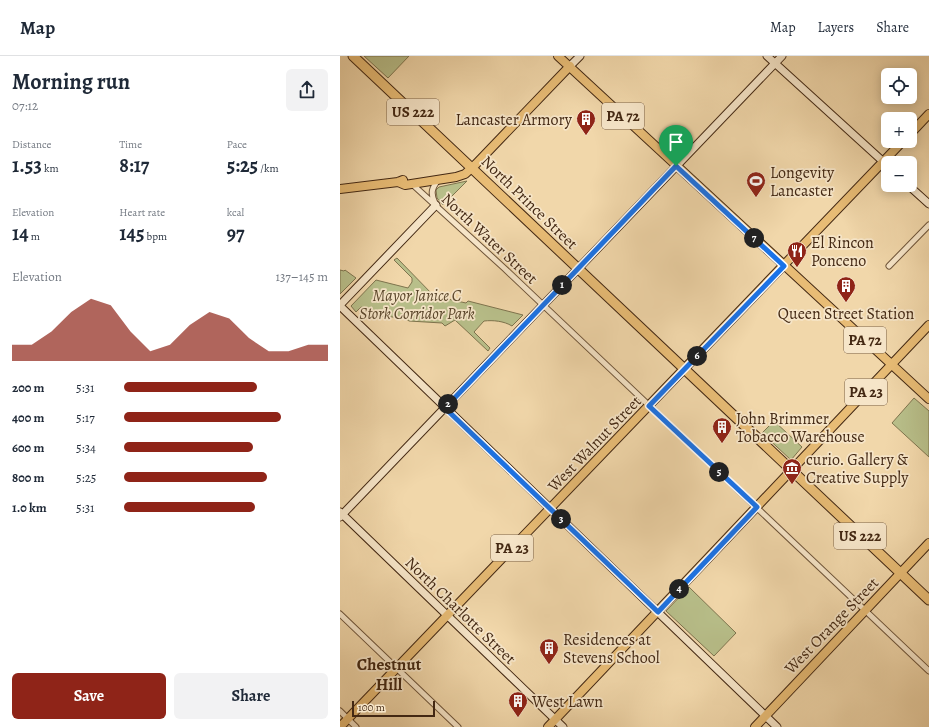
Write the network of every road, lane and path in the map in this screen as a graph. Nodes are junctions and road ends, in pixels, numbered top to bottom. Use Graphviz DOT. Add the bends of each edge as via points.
graph roads {
  1 [pos="353,56"];
  2 [pos="558,56"];
  3 [pos="580,56"];
  4 [pos="767,56"];
  5 [pos="782,56"];
  6 [pos="775,63"];
  7 [pos="570,66"];
  8 [pos="929,114"];
  9 [pos="917,127"];
  10 [pos="899,148"];
  11 [pos="892,156"];
  12 [pos="881,159"];
  13 [pos="676,166"];
  14 [pos="472,168"];
  15 [pos="881,169"];
  16 [pos="438,180"];
  17 [pos="398,182"];
  18 [pos="412,184"];
  19 [pos="340,189"];
  20 [pos="916,192"];
  21 [pos="929,204"];
  22 [pos="436,205"];
  23 [pos="929,225"];
  24 [pos="784,266"];
  25 [pos="889,266"];
  26 [pos="578,268"];
  27 [pos="543,305"];
  28 [pos="340,306"];
  29 [pos="929,325"];
  30 [pos="892,364"];
  31 [pos="684,370"];
  32 [pos="929,398"];
  33 [pos="649,406"];
  34 [pos="445,408"];
  35 [pos="792,470"];
  36 [pos="757,507"];
  37 [pos="550,509"];
  38 [pos="341,515"];
  39 [pos="929,542"];
  40 [pos="900,573"];
  41 [pos="929,600"];
  42 [pos="865,610"];
  43 [pos="658,612"];
  44 [pos="340,614"];
  45 [pos="447,616"];
  46 [pos="397,668"];
  47 [pos="929,671"];
  48 [pos="340,711"];
  49 [pos="765,715"];
  50 [pos="348,719"];
  51 [pos="555,720"];
  52 [pos="340,727"];
  53 [pos="356,727"];
  54 [pos="458,727"];
  55 [pos="548,727"];
  56 [pos="563,727"];
  57 [pos="755,727"];
  58 [pos="777,727"];
  1 -- 14 [label="highway, North Prince Street / US 222"];
  2 -- 7 [label="main road, PA 72"];
  3 -- 7 [label="street"];
  4 -- 6 [label="street"];
  5 -- 6 [label="street"];
  6 -- 12 [label="street"];
  6 -- 13 [label="street"];
  7 -- 13 [label="main road, PA 72"];
  7 -- 14 [label="main road"];
  8 -- 9 [label="main road"];
  10 -- 11 [label="main road, PA 23"];
  13 -- 24 [label="main road, PA 72"];
  13 -- 26 [label="street"];
  14 -- 16 [label="main road" via="465,174"];
  14 -- 17 [label="main road"];
  14 -- 26 [label="highway, North Prince Street / US 222"];
  15 -- 24 [label="main road, PA 23"];
  16 -- 18 [label="main road"];
  16 -- 22 [label="street" via="431,194"];
  17 -- 18 [label="main road"];
  17 -- 19 [label="main road"];
  18 -- 22 [label="street, North Water Street"];
  20 -- 21 [label="street"];
  22 -- 27 [label="street, North Water Street"];
  22 -- 28 [label="street"];
  23 -- 25 [label="street"];
  24 -- 30 [label="main road, PA 72"];
  24 -- 31 [label="main road, West Walnut Street / PA 23"];
  26 -- 27 [label="street"];
  26 -- 31 [label="highway, North Prince Street / US 222"];
  27 -- 33 [label="street, North Water Street"];
  27 -- 34 [label="street"];
  28 -- 34 [label="street"];
  29 -- 30 [label="main road, PA 23"];
  30 -- 32 [label="main road, PA 72"];
  30 -- 35 [label="main road, PA 23"];
  31 -- 33 [label="main road, West Walnut Street / PA 23"];
  31 -- 35 [label="highway, North Prince Street / US 222"];
  33 -- 36 [label="street, North Water Street"];
  33 -- 37 [label="main road, West Walnut Street / PA 23"];
  34 -- 37 [label="street"];
  34 -- 38 [label="street"];
  35 -- 36 [label="main road, PA 23"];
  35 -- 40 [label="highway, North Prince Street / US 222"];
  36 -- 42 [label="street, North Water Street"];
  36 -- 43 [label="main road, PA 23"];
  37 -- 43 [label="street"];
  37 -- 45 [label="main road, West Walnut Street / PA 23"];
  38 -- 45 [label="street, North Charlotte Street"];
  39 -- 40 [label="main road, West Orange Street"];
  40 -- 41 [label="highway, North Prince Street / US 222"];
  40 -- 42 [label="main road, West Orange Street"];
  42 -- 47 [label="street, North Water Street"];
  42 -- 49 [label="main road, West Orange Street"];
  43 -- 49 [label="street"];
  43 -- 51 [label="main road, PA 23"];
  44 -- 46 [label="street"];
  45 -- 46 [label="main road, West Walnut Street / PA 23"];
  45 -- 51 [label="street, North Charlotte Street"];
  46 -- 50 [label="main road, West Walnut Street / PA 23"];
  46 -- 54 [label="street"];
  48 -- 50 [label="street"];
  49 -- 57 [label="main road, West Orange Street"];
  49 -- 58 [label="street"];
  50 -- 52 [label="main road, West Walnut Street / PA 23"];
  50 -- 53 [label="street"];
  51 -- 55 [label="main road, PA 23"];
  51 -- 56 [label="street, North Charlotte Street"];
}
